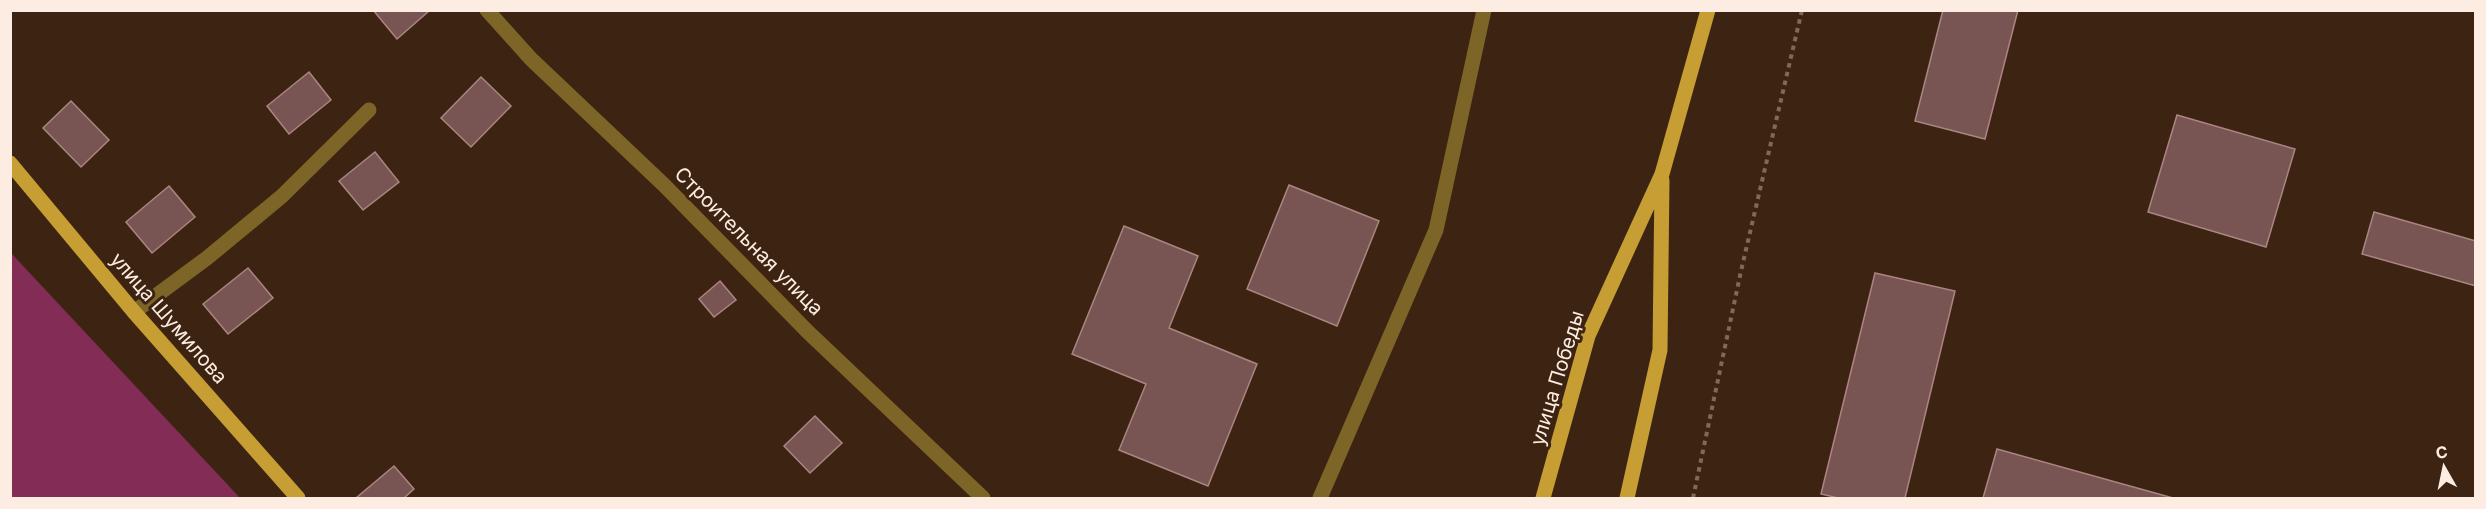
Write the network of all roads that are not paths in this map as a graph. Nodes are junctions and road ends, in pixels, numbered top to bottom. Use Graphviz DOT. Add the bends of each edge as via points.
graph roads {
  1 [pos="487,10"];
  2 [pos="1484,10"];
  3 [pos="1708,10"];
  4 [pos="369,110"];
  5 [pos="10,163"];
  6 [pos="1662,174"];
  7 [pos="134,312"];
  8 [pos="298,498"];
  9 [pos="982,498"];
  10 [pos="1320,498"];
  11 [pos="1542,498"];
  12 [pos="1627,498"];
  1 -- 9 [label="street, Строительная улица" via="531,59"];
  2 -- 10 [label="street" via="1436,230"];
  3 -- 6 [label="main road, улица Победы"];
  4 -- 7 [label="street" via="282,196"];
  5 -- 7 [label="main road, улица Шумилова"];
  6 -- 11 [label="main road, улица Победы" via="1588,336"];
  6 -- 12 [label="main road, улица Победы" via="1660,350"];
  7 -- 8 [label="main road, улица Шумилова"];
}
